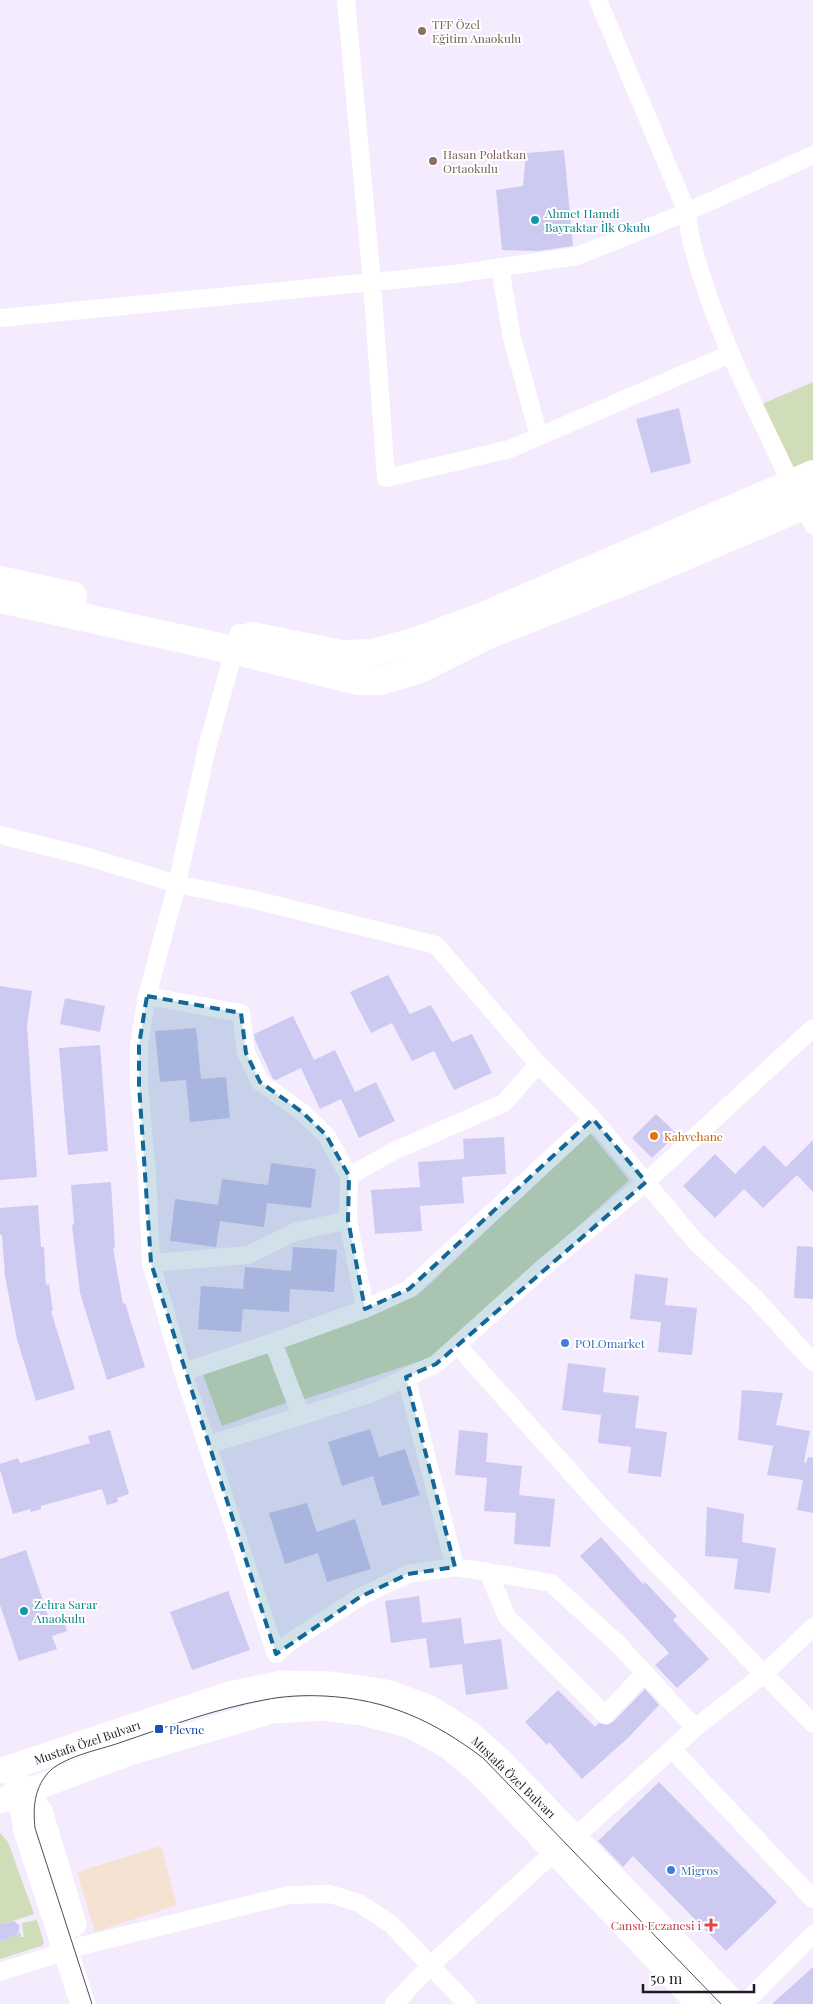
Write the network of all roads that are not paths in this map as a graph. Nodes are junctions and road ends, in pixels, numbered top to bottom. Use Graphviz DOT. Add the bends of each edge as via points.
graph roads {
  1 [pos="346,0"];
  2 [pos="598,0"];
  3 [pos="813,155"];
  4 [pos="686,212"];
  5 [pos="500,267"];
  6 [pos="372,282"];
  7 [pos="0,318"];
  8 [pos="730,354"];
  9 [pos="539,436"];
  10 [pos="807,498"];
  11 [pos="0,580"];
  12 [pos="0,600"];
  13 [pos="236,642"];
  14 [pos="0,835"];
  15 [pos="177,884"];
  16 [pos="147,996"];
  17 [pos="813,1028"];
  18 [pos="538,1064"];
  19 [pos="594,1119"];
  20 [pos="349,1176"];
  21 [pos="646,1182"];
  22 [pos="348,1220"];
  23 [pos="151,1262"];
  24 [pos="365,1309"];
  25 [pos="273,1342"];
  26 [pos="458,1346"];
  27 [pos="813,1362"];
  28 [pos="183,1372"];
  29 [pos="406,1377"];
  30 [pos="301,1416"];
  31 [pos="207,1445"];
  32 [pos="455,1567"];
  33 [pos="488,1572"];
  34 [pos="813,1627"];
  35 [pos="276,1654"];
  36 [pos="765,1673"];
  37 [pos="644,1674"];
  38 [pos="282,1683"];
  39 [pos="813,1724"];
  40 [pos="695,1728"];
  41 [pos="672,1749"];
  42 [pos="6,1769"];
  43 [pos="10,1797"];
  44 [pos="565,1844"];
  45 [pos="813,1899"];
  46 [pos="813,1934"];
  47 [pos="74,1949"];
  48 [pos="431,1965"];
  49 [pos="0,1972"];
  50 [pos="84,2004"];
  51 [pos="101,2004"];
  52 [pos="394,2004"];
  53 [pos="467,2004"];
  54 [pos="699,2004"];
  55 [pos="735,2004"];
  56 [pos="744,2004"];
  1 -- 6 [label="street"];
  2 -- 4 [label="street"];
  3 -- 4 [label="street"];
  4 -- 5 [label="street" via="577,256"];
  4 -- 8 [label="street" via="689,238"];
  5 -- 6 [label="street"];
  5 -- 9 [label="street" via="512,338"];
  6 -- 7 [label="street"];
  6 -- 9 [label="street" via="386,478 510,449"];
  8 -- 9 [label="street"];
  8 -- 10 [label="street"];
  10 -- 13 [label="main road" via="413,642 373,653 341,654"];
  11 -- 13 [label="main road"];
  12 -- 13 [label="main road"];
  13 -- 15 [label="street" via="207,748"];
  14 -- 15 [label="street"];
  15 -- 16 [label="street"];
  15 -- 18 [label="street" via="436,945"];
  16 -- 20 [label="street" via="241,1013 246,1053 260,1082 302,1112 326,1135"];
  16 -- 23 [label="street" via="139,1045 139,1085"];
  17 -- 21 [label="street"];
  18 -- 19 [label="street"];
  18 -- 20 [label="street" via="504,1103 394,1151"];
  19 -- 21 [label="street"];
  19 -- 24 [label="street" via="409,1289"];
  20 -- 22 [label="street"];
  21 -- 26 [label="street" via="545,1266"];
  21 -- 27 [label="street" via="695,1241 756,1299"];
  22 -- 23 [label="street" via="295,1232 248,1255"];
  22 -- 24 [label="street"];
  23 -- 28 [label="street"];
  24 -- 25 [label="street"];
  25 -- 28 [label="street"];
  25 -- 30 [label="street"];
  26 -- 29 [label="street" via="436,1364"];
  26 -- 36 [label="street" via="607,1513"];
  28 -- 31 [label="street"];
  29 -- 30 [label="street" via="370,1394"];
  29 -- 32 [label="street"];
  30 -- 31 [label="street"];
  31 -- 35 [label="street"];
  32 -- 33 [label="street"];
  32 -- 35 [label="street" via="408,1574 360,1597"];
  33 -- 37 [label="street" via="551,1583 618,1644"];
  33 -- 37 [label="street" via="507,1617 605,1715"];
  34 -- 36 [label="street"];
  35 -- 38 [label="street"];
  36 -- 39 [label="street"];
  36 -- 40 [label="street"];
  37 -- 40 [label="street"];
  38 -- 42 [label="main road, Mustafa Özel Bulvarı" via="229,1694"];
  38 -- 44 [label="main road, Mustafa Özel Bulvarı" via="332,1684 387,1692 430,1708 468,1732 501,1761"];
  40 -- 41 [label="street"];
  41 -- 44 [label="street"];
  41 -- 45 [label="street"];
  42 -- 43 [label="main road"];
  43 -- 44 [label="main road, Mustafa Özel Bulvarı" via="132,1752 272,1711 325,1708 363,1712 411,1726 448,1746"];
  43 -- 47 [label="main road" via="34,1802 44,1820"];
  44 -- 48 [label="street"];
  44 -- 54 [label="main road, Mustafa Özel Bulvarı"];
  44 -- 55 [label="main road, Mustafa Özel Bulvarı"];
  46 -- 56 [label="street"];
  47 -- 48 [label="street" via="289,1895 330,1894 359,1903 391,1924"];
  47 -- 49 [label="street"];
  47 -- 50 [label="main road"];
  47 -- 51 [label="main road"];
  48 -- 52 [label="street"];
  48 -- 53 [label="street"];
}
